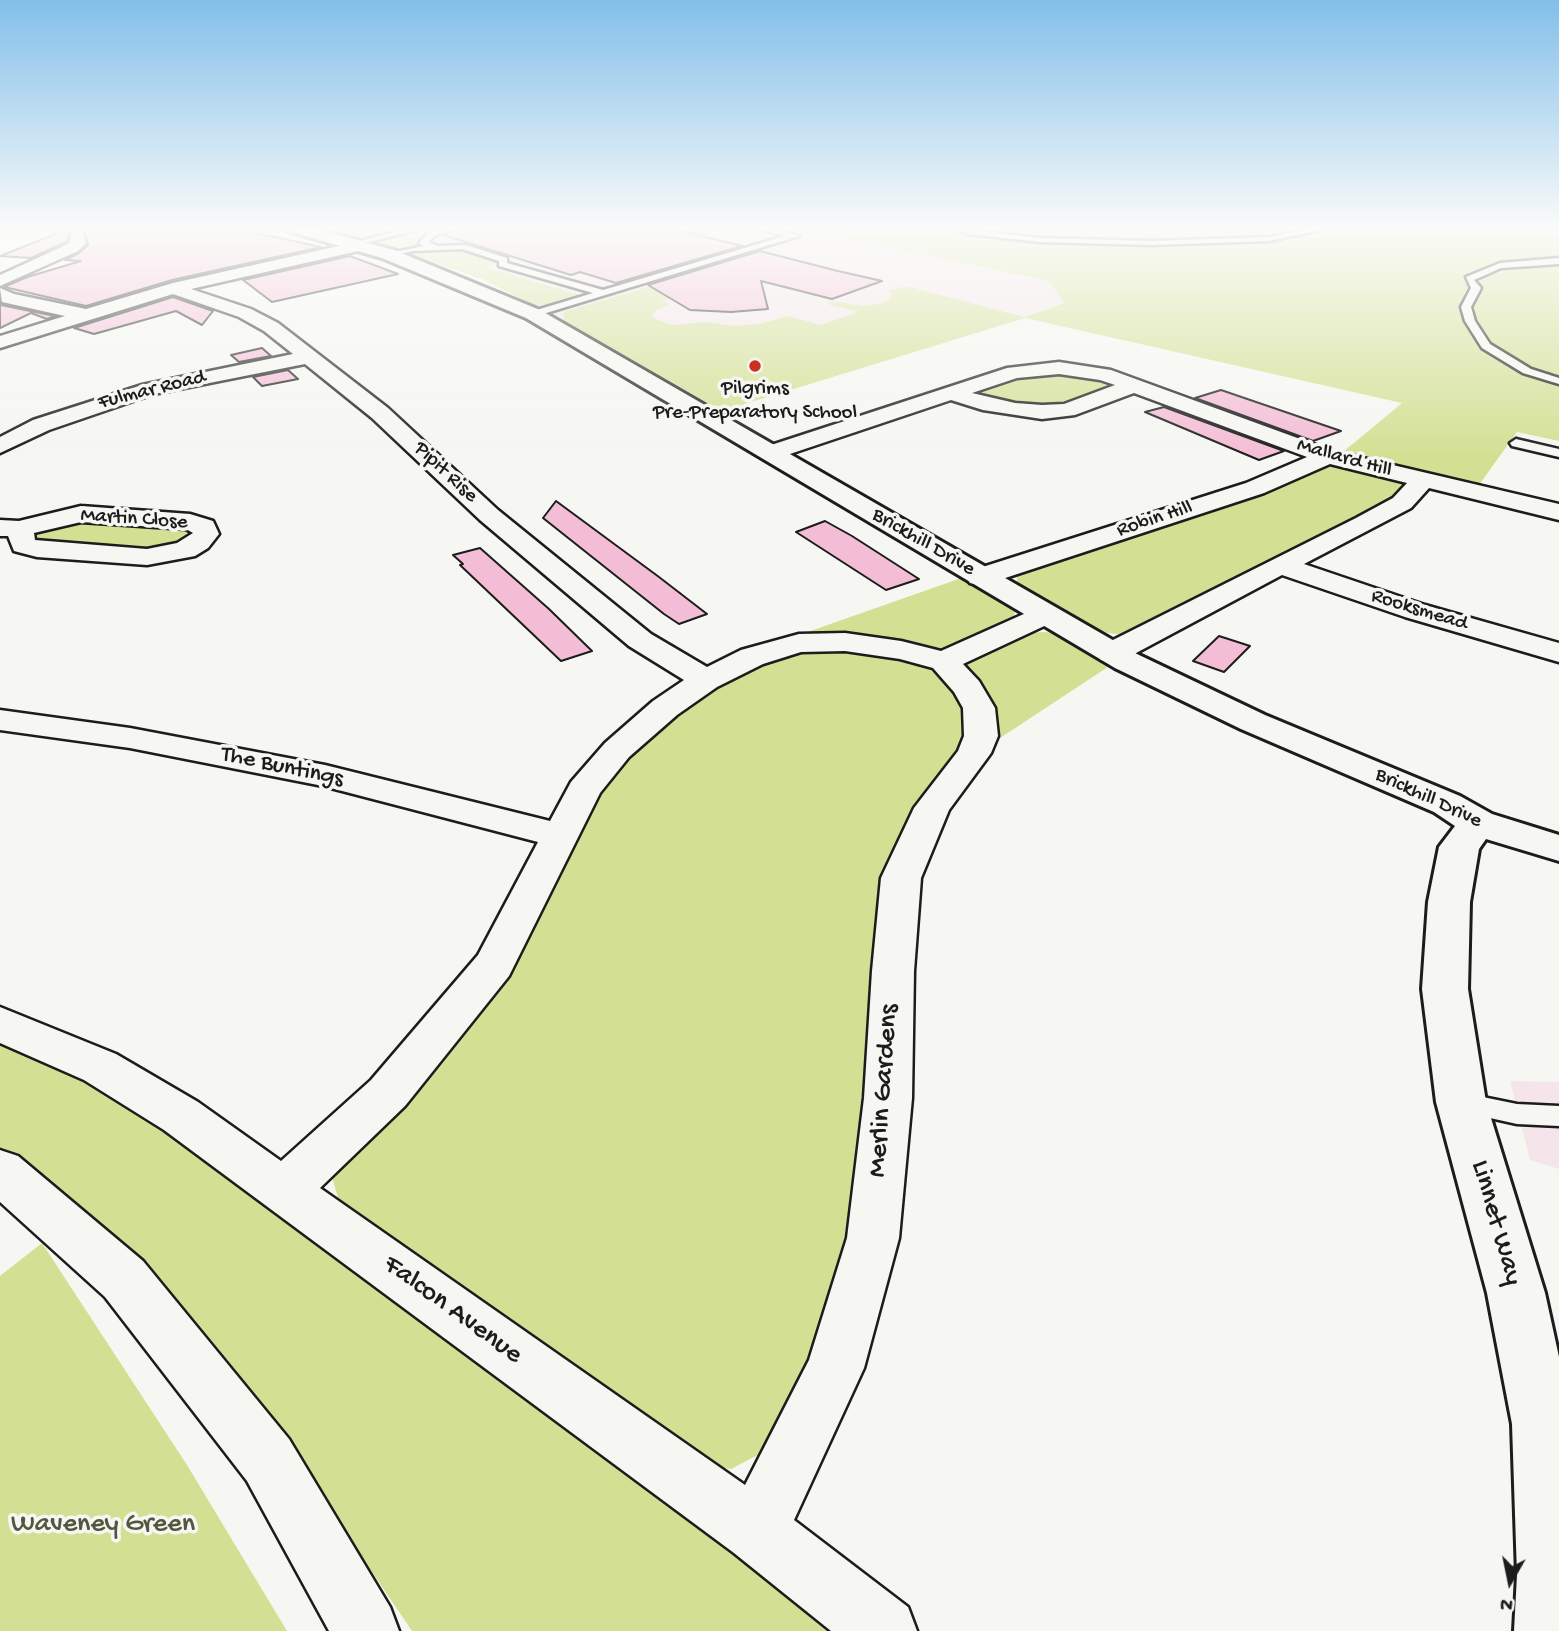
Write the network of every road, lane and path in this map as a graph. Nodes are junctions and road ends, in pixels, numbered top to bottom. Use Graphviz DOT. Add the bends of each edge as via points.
graph roads {
  1 [pos="36,304"];
  2 [pos="122,304"];
  3 [pos="219,304"];
  4 [pos="511,304"];
  5 [pos="566,304"];
  6 [pos="1468,304"];
  7 [pos="533,314"];
  8 [pos="87,315"];
  9 [pos="0,342"];
  10 [pos="310,357"];
  11 [pos="1559,381"];
  12 [pos="1136,385"];
  13 [pos="952,393"];
  14 [pos="1516,443"];
  15 [pos="0,446"];
  16 [pos="770,453"];
  17 [pos="1559,453"];
  18 [pos="1326,456"];
  19 [pos="1422,481"];
  20 [pos="1559,512"];
  21 [pos="10,529"];
  22 [pos="1280,565"];
  23 [pos="980,576"];
  24 [pos="1045,615"];
  25 [pos="1112,653"];
  26 [pos="1559,653"];
  27 [pos="944,661"];
  28 [pos="706,680"];
  29 [pos="0,720"];
  30 [pos="1478,823"];
  31 [pos="561,836"];
  32 [pos="1559,848"];
  33 [pos="0,1024"];
  34 [pos="1461,1102"];
  35 [pos="1559,1116"];
  36 [pos="0,1171"];
  37 [pos="285,1189"];
  38 [pos="1551,1426"];
  39 [pos="756,1531"];
  40 [pos="366,1631"];
  41 [pos="884,1631"];
  42 [pos="1549,1631"];
  1 -- 8 [label="street"];
  2 -- 8 [label="street"];
  3 -- 10 [label="street, Pipit Rise" via="271,327"];
  4 -- 7 [label="street, Brickhill Drive"];
  5 -- 7 [label="lane"];
  6 -- 11 [label="lane" via="1471,321 1486,346 1528,371"];
  7 -- 16 [label="street, Brickhill Drive"];
  8 -- 9 [label="street"];
  10 -- 15 [label="street, Fulmar Road" via="138,392 41,425"];
  10 -- 28 [label="street, Pipit Rise" via="640,640"];
  12 -- 13 [label="street, Mallard Hill" via="1081,370 1035,368"];
  12 -- 13 [label="street" via="1067,410 1042,412 983,404"];
  12 -- 18 [label="street, Mallard Hill"];
  13 -- 16 [label="street, Mallard Hill"];
  14 -- 17 [label="lane"];
  16 -- 23 [label="street, Brickhill Drive"];
  18 -- 19 [label="street, Mallard Hill"];
  18 -- 23 [label="street, Robin Hill" via="1255,488"];
  19 -- 20 [label="street, Mallard Hill"];
  19 -- 22 [label="street" via="1402,503"];
  21 -- 21 [label="street, Martin Close" via="81,514 190,522 204,527 206,534 185,550 147,557 37,550 23,545"];
  22 -- 25 [label="street"];
  22 -- 26 [label="street, Rooksmead"];
  23 -- 24 [label="street, Brickhill Drive"];
  24 -- 25 [label="street, Brickhill Drive"];
  24 -- 27 [label="street"];
  25 -- 30 [label="street, Brickhill Drive" via="1253,722 1447,804"];
  27 -- 28 [label="street" via="845,642 799,643 752,657"];
  27 -- 39 [label="street, Merlin Gardens" via="979,709 981,736 974,753 932,808 901,878 888,1098 873,1238 835,1368"];
  28 -- 31 [label="street" via="664,708 617,750 584,790"];
  29 -- 31 [label="street, The Buntings" via="131,738 325,776"];
  30 -- 32 [label="street, Brickhill Drive"];
  30 -- 34 [label="street, Linnet Way" via="1459,847 1449,902 1445,989"];
  31 -- 37 [label="street" via="494,965 388,1093"];
  33 -- 37 [label="street, Falcon Avenue" via="100,1067 181,1116"];
  34 -- 35 [label="lane" via="1517,1114"];
  34 -- 38 [label="street, Linnet Way"];
  36 -- 40 [label="street" via="133,1289 268,1460"];
  37 -- 39 [label="street, Falcon Avenue"];
  38 -- 42 [label="street, Linnet Way"];
  39 -- 41 [label="street, Falcon Avenue"];
}
